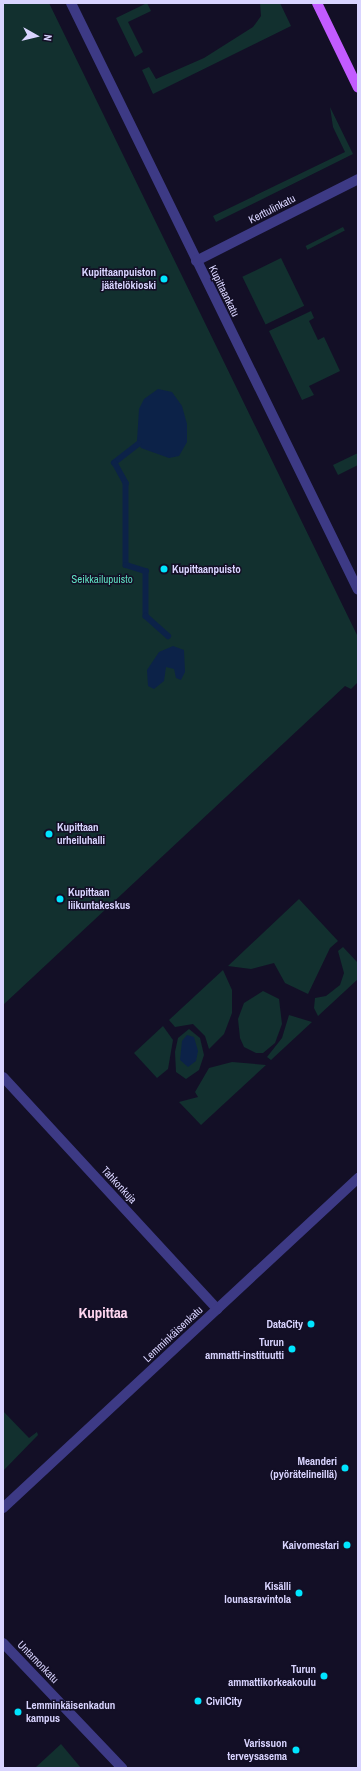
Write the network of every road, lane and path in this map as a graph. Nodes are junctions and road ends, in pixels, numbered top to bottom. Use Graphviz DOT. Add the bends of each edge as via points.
graph roads {
  1 [pos="71,3"];
  2 [pos="317,3"];
  3 [pos="358,88"];
  4 [pos="358,179"];
  5 [pos="196,261"];
  6 [pos="358,590"];
  7 [pos="3,1077"];
  8 [pos="358,1178"];
  9 [pos="217,1309"];
  10 [pos="3,1508"];
  11 [pos="3,1643"];
  12 [pos="122,1768"];
  1 -- 5 [label="street, Kupittaankatu"];
  2 -- 3 [label="main road"];
  4 -- 5 [label="street, Kerttulinkatu"];
  5 -- 6 [label="street, Kupittaankatu"];
  7 -- 9 [label="street, Tahkonkuja"];
  8 -- 9 [label="street, Lemminkäisenkatu"];
  9 -- 10 [label="street, Lemminkäisenkatu"];
  11 -- 12 [label="street, Untamonkatu"];
}
